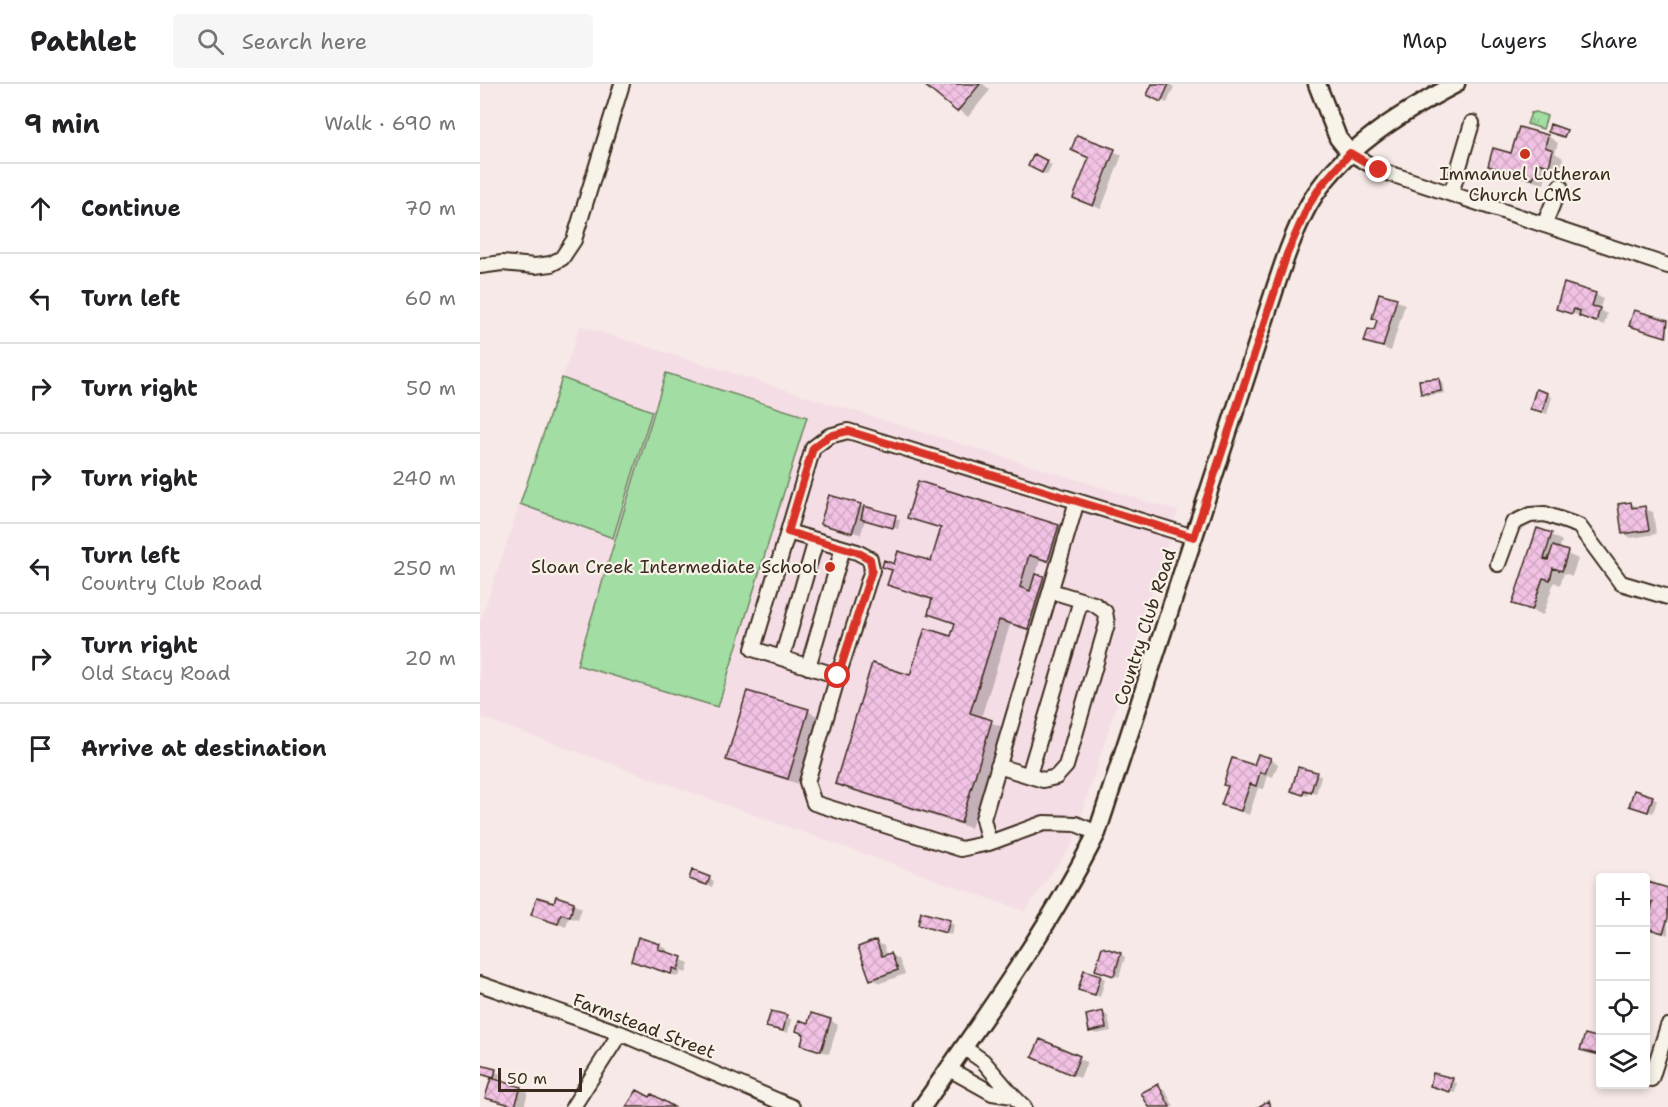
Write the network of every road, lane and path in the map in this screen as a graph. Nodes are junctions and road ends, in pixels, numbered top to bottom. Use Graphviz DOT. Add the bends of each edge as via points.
graph roads {
  1 [pos="622,84"];
  2 [pos="1317,84"];
  3 [pos="1456,84"];
  4 [pos="1472,123"];
  5 [pos="1350,153"];
  6 [pos="1560,186"];
  7 [pos="1451,194"];
  8 [pos="1544,225"];
  9 [pos="484,266"];
  10 [pos="1668,266"];
  11 [pos="480,278"];
  12 [pos="1077,501"];
  13 [pos="788,532"];
  14 [pos="1194,537"];
  15 [pos="816,540"];
  16 [pos="843,548"];
  17 [pos="1498,564"];
  18 [pos="1051,591"];
  19 [pos="1668,597"];
  20 [pos="1082,600"];
  21 [pos="782,658"];
  22 [pos="808,667"];
  23 [pos="838,676"];
  24 [pos="998,766"];
  25 [pos="1029,775"];
  26 [pos="1097,833"];
  27 [pos="989,843"];
  28 [pos="480,984"];
  29 [pos="1668,1026"];
  30 [pos="620,1034"];
  31 [pos="963,1047"];
  32 [pos="949,1069"];
  33 [pos="1651,1079"];
  34 [pos="1013,1096"];
  35 [pos="573,1107"];
  36 [pos="792,1107"];
  37 [pos="922,1107"];
  38 [pos="1024,1107"];
  1 -- 9 [label="street" via="574,240 562,258 535,266 502,262"];
  2 -- 5 [label="main road" via="1338,138"];
  3 -- 5 [label="main road, Country Club Road" via="1425,100"];
  4 -- 7 [label="street"];
  5 -- 7 [label="street" via="1379,170"];
  5 -- 14 [label="main road, Country Club Road" via="1308,206 1287,254"];
  6 -- 8 [label="street"];
  7 -- 8 [label="street"];
  8 -- 10 [label="street"];
  9 -- 11 [label="street"];
  12 -- 13 [label="street" via="848,431 829,436 813,448"];
  12 -- 14 [label="street"];
  12 -- 18 [label="street"];
  13 -- 15 [label="street"];
  13 -- 21 [label="street" via="753,649"];
  14 -- 26 [label="main road, Country Club Road"];
  15 -- 16 [label="street"];
  15 -- 21 [label="street"];
  16 -- 22 [label="street"];
  16 -- 23 [label="street" via="870,559 872,570"];
  17 -- 19 [label="street" via="1513,523 1530,515 1545,514 1579,526 1621,583"];
  18 -- 20 [label="street"];
  18 -- 24 [label="street"];
  20 -- 25 [label="street"];
  20 -- 25 [label="street" via="1106,612 1107,624 1066,766 1056,777 1043,780"];
  21 -- 22 [label="street"];
  22 -- 23 [label="street"];
  23 -- 27 [label="street" via="807,782 814,803 961,849"];
  24 -- 25 [label="street"];
  24 -- 27 [label="street" via="983,819"];
  26 -- 27 [label="street" via="1076,824 1044,823"];
  26 -- 31 [label="main road, Country Club Road" via="1067,892"];
  28 -- 30 [label="street, Farmstead Street"];
  29 -- 33 [label="street"];
  30 -- 35 [label="street"];
  30 -- 36 [label="street, Farmstead Street"];
  31 -- 32 [label="main road, Country Club Road"];
  31 -- 34 [label="street" via="983,1062"];
  32 -- 34 [label="street" via="992,1093"];
  32 -- 37 [label="main road, Country Club Road"];
  34 -- 38 [label="street"];
}
